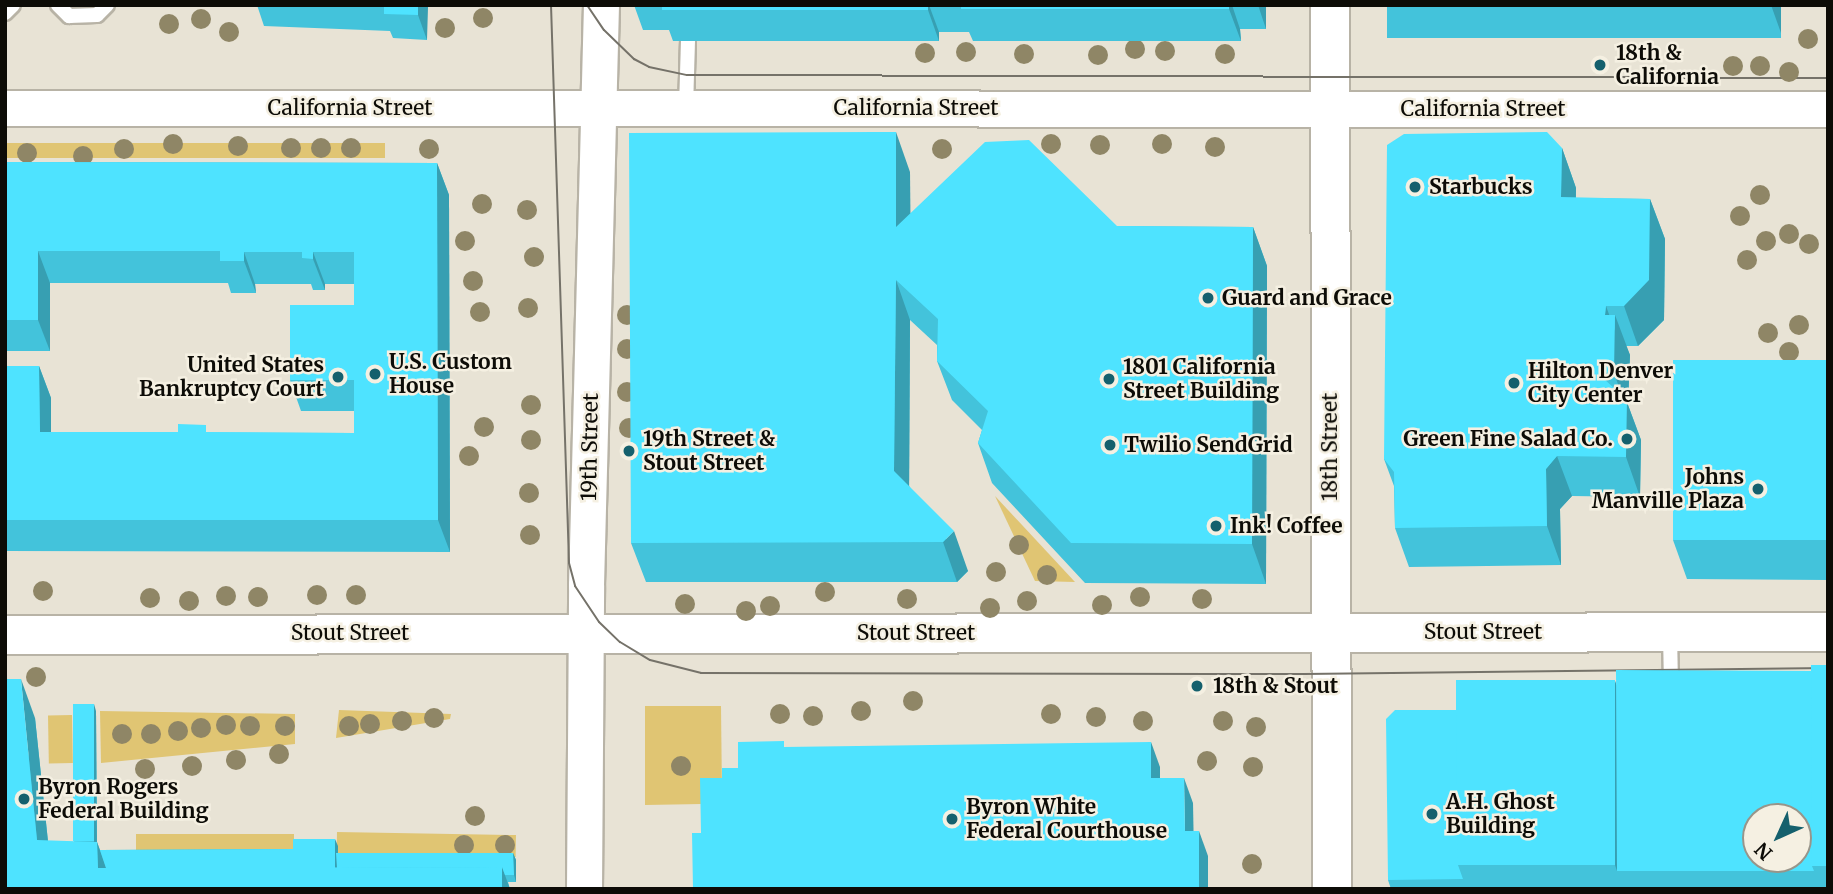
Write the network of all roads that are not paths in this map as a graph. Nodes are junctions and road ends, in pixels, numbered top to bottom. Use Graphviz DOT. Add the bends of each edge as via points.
graph roads {
  1 [pos="13,5"];
  2 [pos="58,5"];
  3 [pos="107,5"];
  4 [pos="601,5"];
  5 [pos="1320,5"];
  6 [pos="1330,5"];
  7 [pos="5,13"];
  8 [pos="688,41"];
  9 [pos="5,108"];
  10 [pos="598,108"];
  11 [pos="686,108"];
  12 [pos="1325,109"];
  13 [pos="1828,109"];
  14 [pos="1324,631"];
  15 [pos="1670,632"];
  16 [pos="1828,632"];
  17 [pos="585,633"];
  18 [pos="5,635"];
  19 [pos="1672,702"];
  20 [pos="584,889"];
  21 [pos="1318,889"];
  22 [pos="1332,889"];
  1 -- 7 [label="lane"];
  2 -- 3 [label="lane" via="69,16 97,15"];
  4 -- 10 [label="street, 19th Street"];
  5 -- 12 [label="lane"];
  6 -- 12 [label="main road, 18th Street"];
  8 -- 11 [label="lane"];
  9 -- 10 [label="street, California Street"];
  10 -- 11 [label="street, California Street"];
  10 -- 17 [label="street, 19th Street"];
  11 -- 12 [label="street, California Street"];
  12 -- 13 [label="street, California Street"];
  12 -- 14 [label="main road, 18th Street"];
  14 -- 15 [label="main road, Stout Street"];
  14 -- 17 [label="main road, Stout Street"];
  14 -- 21 [label="lane"];
  14 -- 22 [label="main road, 18th Street"];
  15 -- 16 [label="main road, Stout Street"];
  15 -- 19 [label="lane"];
  17 -- 18 [label="main road, Stout Street"];
  17 -- 20 [label="street, 19th Street"];
}
